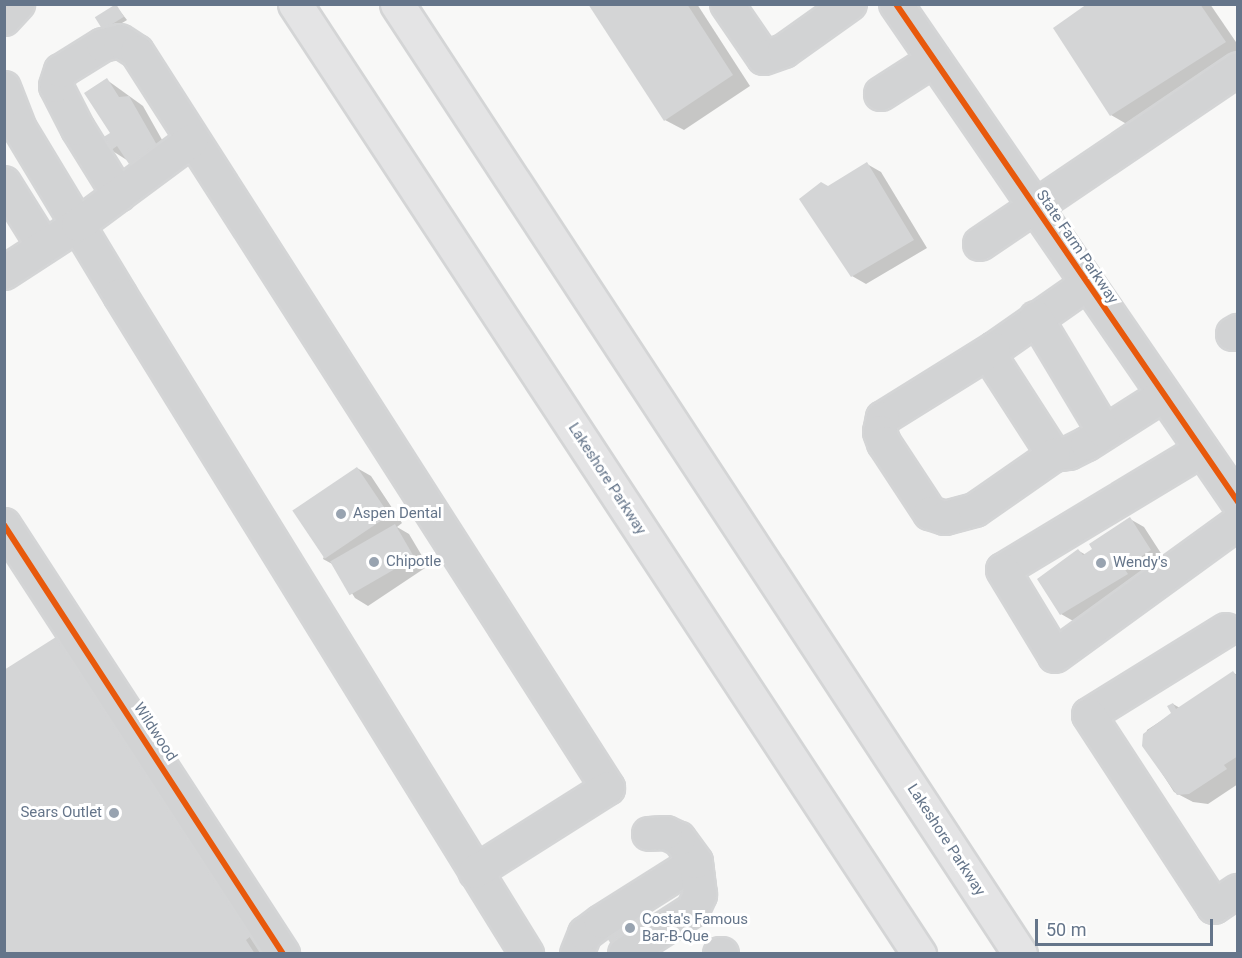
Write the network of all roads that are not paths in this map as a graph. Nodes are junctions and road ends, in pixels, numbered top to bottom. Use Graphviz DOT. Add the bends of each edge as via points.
graph roads {
  1 [pos="18,4"];
  2 [pos="295,4"];
  3 [pos="397,4"];
  4 [pos="727,4"];
  5 [pos="850,4"];
  6 [pos="896,4"];
  7 [pos="4,19"];
  8 [pos="934,60"];
  9 [pos="1238,69"];
  10 [pos="4,88"];
  11 [pos="881,94"];
  12 [pos="12,124"];
  13 [pos="191,141"];
  14 [pos="4,183"];
  15 [pos="119,195"];
  16 [pos="1035,208"];
  17 [pos="78,225"];
  18 [pos="980,244"];
  19 [pos="44,247"];
  20 [pos="4,273"];
  21 [pos="1087,284"];
  22 [pos="1036,318"];
  23 [pos="994,349"];
  24 [pos="1164,395"];
  25 [pos="1104,431"];
  26 [pos="1202,450"];
  27 [pos="1054,455"];
  28 [pos="1238,502"];
  29 [pos="1238,523"];
  30 [pos="4,525"];
  31 [pos="1234,633"];
  32 [pos="649,834"];
  33 [pos="696,862"];
  34 [pos="475,872"];
  35 [pos="1238,891"];
  36 [pos="283,954"];
  37 [pos="527,954"];
  38 [pos="577,954"];
  39 [pos="625,954"];
  40 [pos="919,954"];
  41 [pos="1020,954"];
  1 -- 7 [label="street"];
  2 -- 40 [label="main road, Lakeshore Parkway"];
  3 -- 41 [label="main road, Lakeshore Parkway"];
  4 -- 5 [label="street" via="764,58 784,51"];
  6 -- 8 [label="street, State Farm Parkway"];
  8 -- 11 [label="street"];
  8 -- 16 [label="street, State Farm Parkway"];
  9 -- 16 [label="street"];
  10 -- 12 [label="street"];
  12 -- 17 [label="street"];
  13 -- 15 [label="street"];
  13 -- 15 [label="street" via="137,52 120,41 103,45 61,71 56,86"];
  13 -- 34 [label="street" via="608,788"];
  14 -- 19 [label="street"];
  15 -- 17 [label="street"];
  16 -- 18 [label="street"];
  16 -- 21 [label="street, State Farm Parkway"];
  17 -- 19 [label="street"];
  17 -- 34 [label="street"];
  19 -- 20 [label="street"];
  21 -- 22 [label="street"];
  21 -- 24 [label="street, State Farm Parkway"];
  22 -- 23 [label="street"];
  22 -- 25 [label="street"];
  23 -- 27 [label="street" via="994,362"];
  23 -- 27 [label="street" via="883,418 880,432 884,443 930,513 945,519 975,510"];
  24 -- 25 [label="street"];
  24 -- 26 [label="street, State Farm Parkway"];
  25 -- 27 [label="street" via="1069,453"];
  26 -- 28 [label="street, State Farm Parkway"];
  26 -- 29 [label="street" via="1003,570 1055,656"];
  30 -- 36 [label="street, Wildwood"];
  31 -- 35 [label="street" via="1089,715 1214,907"];
  32 -- 33 [label="street" via="666,833 679,839"];
  33 -- 38 [label="street" via="585,934"];
  33 -- 39 [label="street" via="700,895 693,910"];
  34 -- 37 [label="street"];
}
